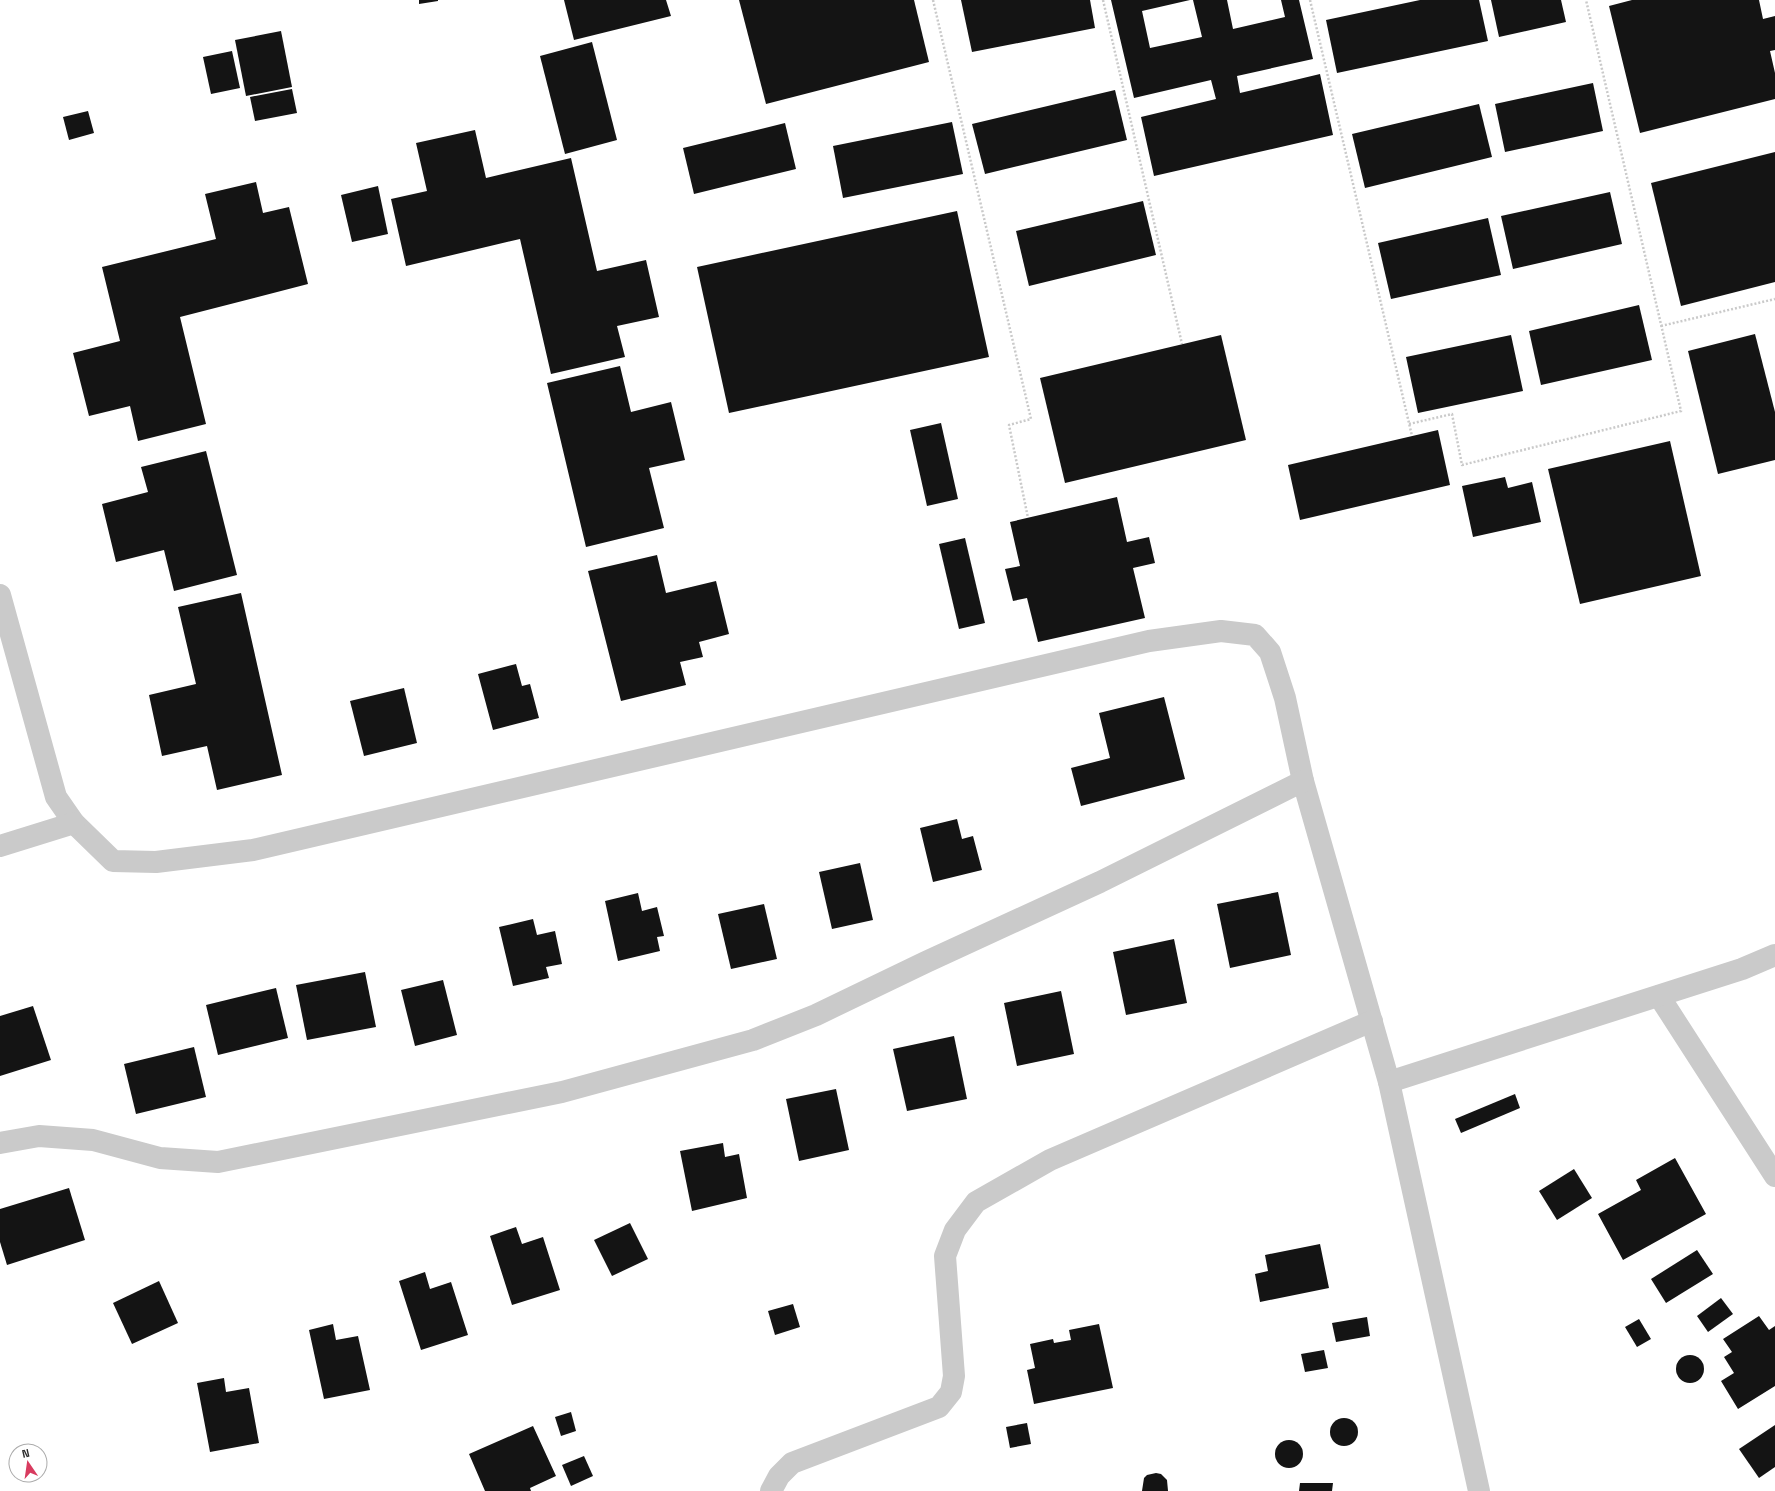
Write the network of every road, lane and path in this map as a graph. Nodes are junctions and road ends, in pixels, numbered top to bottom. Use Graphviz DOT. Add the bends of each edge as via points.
graph roads {
  1 [pos="933,0"];
  2 [pos="1103,0"];
  3 [pos="1310,0"];
  4 [pos="1586,0"];
  5 [pos="1775,299"];
  6 [pos="1661,326"];
  7 [pos="1182,344"];
  8 [pos="1409,424"];
  9 [pos="1412,436"];
  10 [pos="1028,518"];
  11 [pos="0,595"];
  12 [pos="1303,781"];
  13 [pos="74,823"];
  14 [pos="0,846"];
  15 [pos="1775,955"];
  16 [pos="1659,996"];
  17 [pos="1372,1020"];
  18 [pos="1389,1082"];
  19 [pos="0,1143"];
  20 [pos="1775,1176"];
  21 [pos="772,1491"];
  22 [pos="1479,1491"];
  1 -- 10 [label="path" via="1030,419 1009,425"];
  2 -- 7 [label="path"];
  3 -- 8 [label="path"];
  4 -- 6 [label="path"];
  5 -- 6 [label="path"];
  6 -- 8 [label="path" via="1681,411 1462,465 1452,414"];
  8 -- 9 [label="path"];
  11 -- 13 [label="street" via="56,797"];
  12 -- 13 [label="street" via="1285,698 1270,652 1255,635 1221,631 1149,641 253,850 156,862 113,861"];
  12 -- 17 [label="street"];
  12 -- 19 [label="street" via="1093,885 816,1015 753,1040 562,1092 218,1162 160,1158 93,1140 39,1136"];
  13 -- 14 [label="street"];
  15 -- 16 [label="street" via="1742,969"];
  16 -- 18 [label="street"];
  16 -- 20 [label="street"];
  17 -- 18 [label="street"];
  17 -- 21 [label="street" via="1050,1160 976,1202 955,1230 945,1256 954,1376 951,1392 939,1407 792,1463 779,1476"];
  18 -- 22 [label="street"];
}
